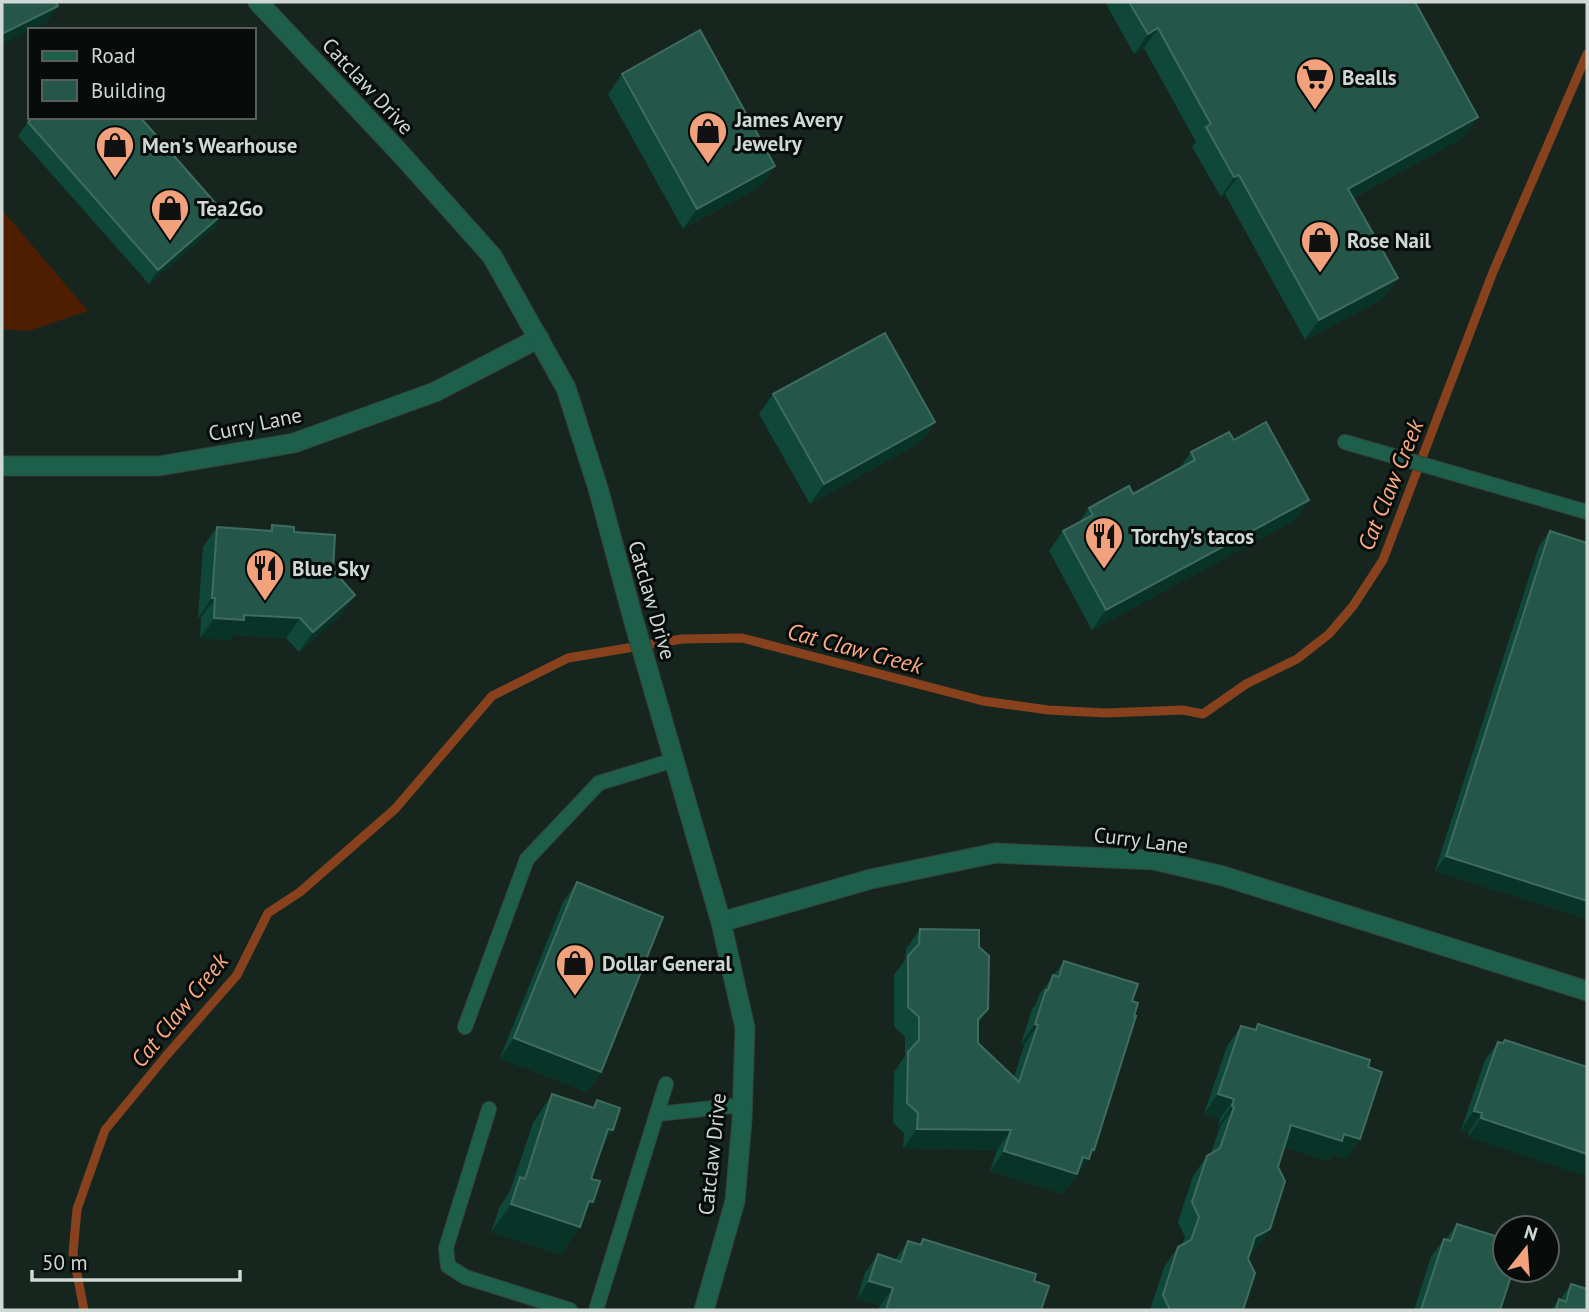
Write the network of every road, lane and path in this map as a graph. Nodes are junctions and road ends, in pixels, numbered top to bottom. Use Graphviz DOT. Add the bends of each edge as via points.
graph roads {
  1 [pos="258,2"];
  2 [pos="539,338"];
  3 [pos="1345,442"];
  4 [pos="2,466"];
  5 [pos="1587,512"];
  6 [pos="674,760"];
  7 [pos="721,922"];
  8 [pos="1587,991"];
  9 [pos="464,1027"];
  10 [pos="666,1084"];
  11 [pos="743,1105"];
  12 [pos="489,1109"];
  13 [pos="657,1114"];
  14 [pos="570,1310"];
  15 [pos="596,1310"];
  16 [pos="704,1310"];
  1 -- 2 [label="street, Catclaw Drive" via="492,256"];
  2 -- 4 [label="street, Curry Lane" via="435,393 294,443 159,466"];
  2 -- 6 [label="street, Catclaw Drive" via="566,388 598,488"];
  3 -- 5 [label="lane"];
  6 -- 7 [label="street, Catclaw Drive"];
  6 -- 9 [label="lane" via="599,783 527,859"];
  7 -- 8 [label="street, Curry Lane" via="871,879 996,853 1154,860 1223,876"];
  7 -- 11 [label="street, Catclaw Drive" via="745,1028"];
  10 -- 13 [label="lane"];
  11 -- 13 [label="lane"];
  11 -- 16 [label="street, Catclaw Drive" via="735,1201"];
  12 -- 14 [label="lane" via="446,1248 448,1266 465,1277"];
  13 -- 15 [label="lane"];
}
